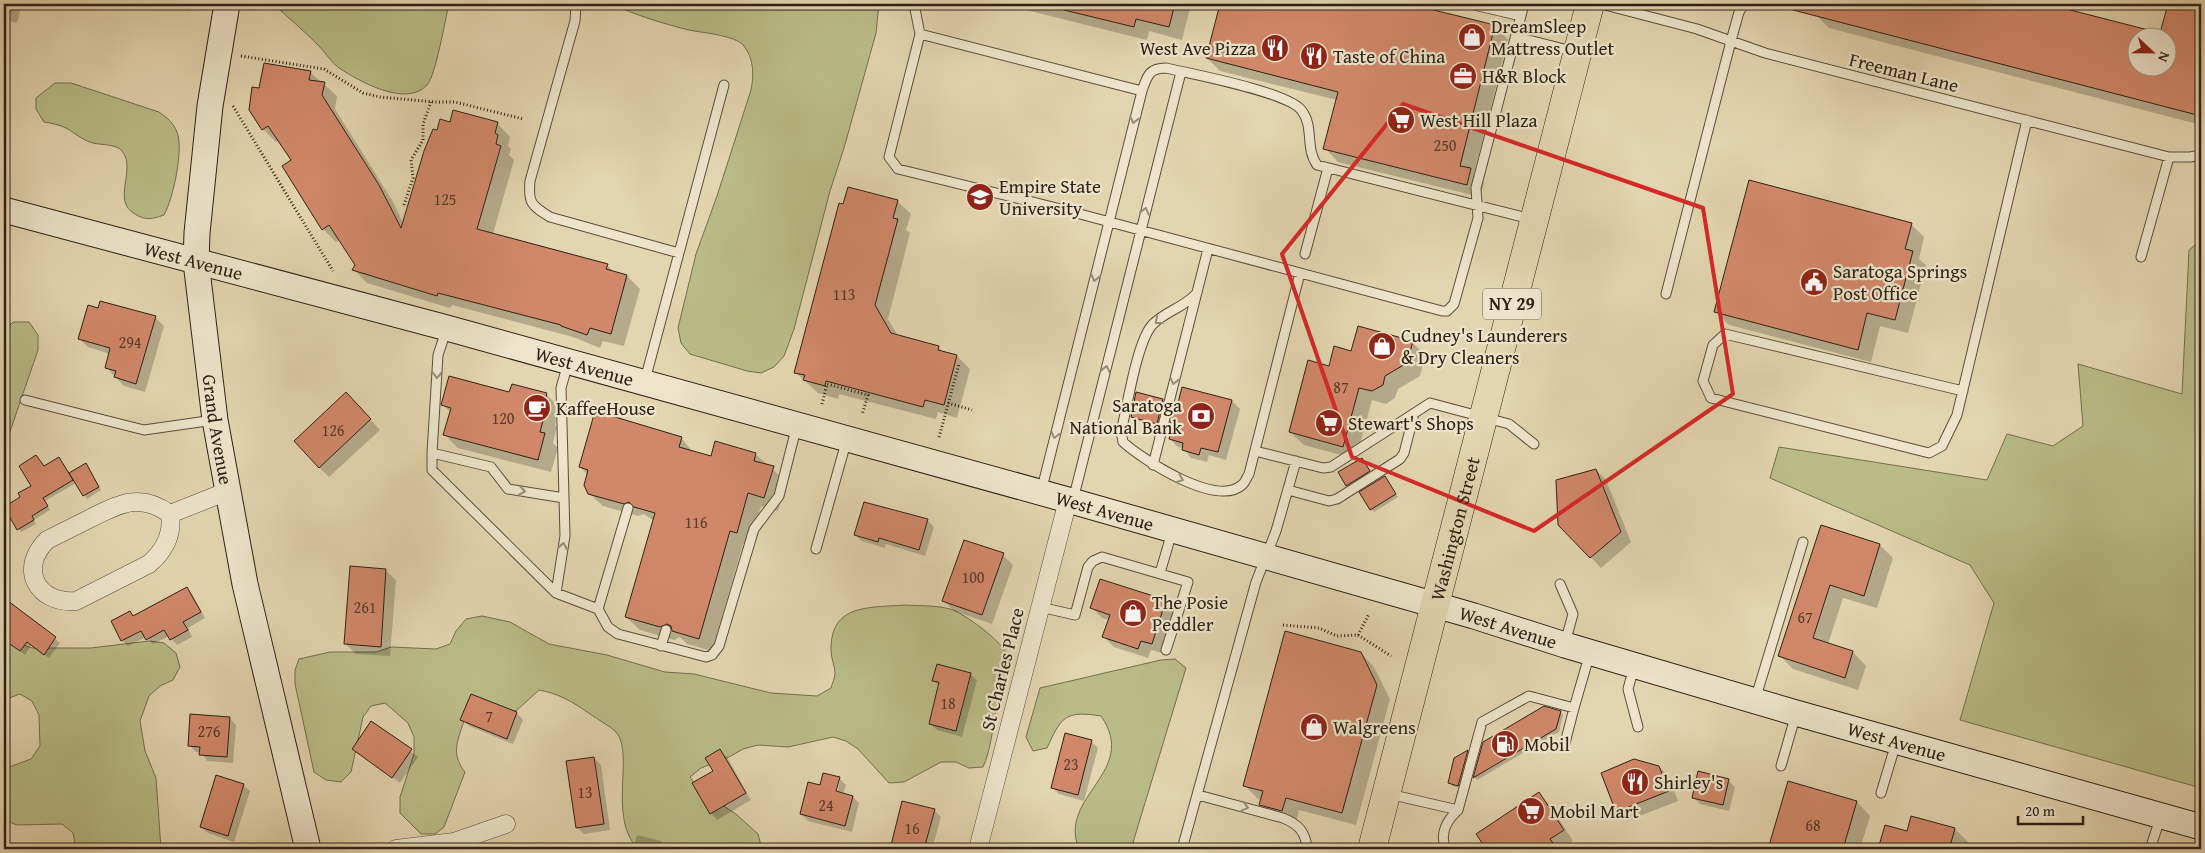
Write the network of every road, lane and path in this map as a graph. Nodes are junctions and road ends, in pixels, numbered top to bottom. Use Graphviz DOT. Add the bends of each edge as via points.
graph roads {
  1 [pos="227,4"];
  2 [pos="576,4"];
  3 [pos="914,4"];
  4 [pos="1470,4"];
  5 [pos="1524,4"];
  6 [pos="1590,4"];
  7 [pos="1601,4"];
  8 [pos="1744,4"];
  9 [pos="1521,16"];
  10 [pos="920,34"];
  11 [pos="1516,37"];
  12 [pos="1731,41"];
  13 [pos="1578,52"];
  14 [pos="240,56"];
  15 [pos="1181,72"];
  16 [pos="724,85"];
  17 [pos="1142,91"];
  18 [pos="431,102"];
  19 [pos="233,105"];
  20 [pos="523,120"];
  21 [pos="2027,120"];
  22 [pos="2201,155"];
  23 [pos="2169,157"];
  24 [pos="1328,168"];
  25 [pos="1477,205"];
  26 [pos="404,206"];
  27 [pos="4,210"];
  28 [pos="1534,219"];
  29 [pos="1108,222"];
  30 [pos="1140,231"];
  31 [pos="1208,249"];
  32 [pos="679,253"];
  33 [pos="1305,254"];
  34 [pos="2141,257"];
  35 [pos="196,262"];
  36 [pos="333,270"];
  37 [pos="1300,273"];
  38 [pos="1197,293"];
  39 [pos="1666,294"];
  40 [pos="447,328"];
  41 [pos="568,362"];
  42 [pos="959,364"];
  43 [pos="644,383"];
  44 [pos="1963,391"];
  45 [pos="25,400"];
  46 [pos="948,403"];
  47 [pos="822,404"];
  48 [pos="972,410"];
  49 [pos="1414,414"];
  50 [pos="862,415"];
  51 [pos="1483,416"];
  52 [pos="215,420"];
  53 [pos="797,425"];
  54 [pos="939,436"];
  55 [pos="847,439"];
  56 [pos="1534,444"];
  57 [pos="1255,451"];
  58 [pos="432,453"];
  59 [pos="1296,461"];
  60 [pos="1153,464"];
  61 [pos="1288,490"];
  62 [pos="228,491"];
  63 [pos="1041,492"];
  64 [pos="564,498"];
  65 [pos="1070,500"];
  66 [pos="628,508"];
  67 [pos="170,514"];
  68 [pos="1173,529"];
  69 [pos="1803,542"];
  70 [pos="816,549"];
  71 [pos="1267,556"];
  72 [pos="1160,573"];
  73 [pos="1560,584"];
  74 [pos="556,593"];
  75 [pos="1434,605"];
  76 [pos="1040,607"];
  77 [pos="598,609"];
  78 [pos="1369,614"];
  79 [pos="1283,625"];
  80 [pos="666,630"];
  81 [pos="1358,635"];
  82 [pos="1564,645"];
  83 [pos="661,646"];
  84 [pos="1166,650"];
  85 [pos="1590,653"];
  86 [pos="1391,656"];
  87 [pos="1635,665"];
  88 [pos="1755,701"];
  89 [pos="1574,708"];
  90 [pos="1796,713"];
  91 [pos="1638,727"];
  92 [pos="1897,741"];
  93 [pos="1564,748"];
  94 [pos="1781,766"];
  95 [pos="1386,793"];
  96 [pos="1881,793"];
  97 [pos="1198,795"];
  98 [pos="1458,810"];
  99 [pos="2161,816"];
  100 [pos="506,824"];
  101 [pos="2201,827"];
  102 [pos="308,849"];
  103 [pos="396,849"];
  104 [pos="978,849"];
  105 [pos="1182,849"];
  106 [pos="1307,849"];
  107 [pos="1372,849"];
  108 [pos="1446,849"];
  109 [pos="2150,849"];
  1 -- 35 [label="street, Grand Avenue" via="210,106"];
  2 -- 32 [label="lane" via="575,21 528,197 550,218"];
  3 -- 10 [label="lane"];
  4 -- 9 [label="lane"];
  5 -- 9 [label="lane"];
  6 -- 13 [label="highway, Washington Street / NY 29"];
  7 -- 12 [label="lane, Freeman Lane"];
  8 -- 12 [label="lane"];
  9 -- 11 [label="lane"];
  10 -- 17 [label="lane"];
  10 -- 29 [label="lane" via="889,157 898,169"];
  11 -- 13 [label="lane"];
  11 -- 25 [label="lane" via="1476,188"];
  12 -- 21 [label="lane, Freeman Lane" via="1765,53"];
  12 -- 39 [label="lane"];
  13 -- 28 [label="highway, Washington Street / NY 29"];
  14 -- 18 [label="path" via="324,69 363,93"];
  15 -- 17 [label="lane" via="1155,68 1147,74"];
  15 -- 24 [label="lane" via="1280,96 1300,108 1309,121 1311,157 1317,165"];
  30 -- 15 [label="lane, one-way"];
  16 -- 32 [label="lane"];
  17 -- 29 [label="lane, one-way"];
  18 -- 20 [label="path" via="455,102"];
  18 -- 26 [label="path" via="423,124 423,140 411,160 413,178"];
  19 -- 36 [label="path"];
  21 -- 23 [label="lane, Freeman Lane"];
  21 -- 44 [label="lane"];
  22 -- 23 [label="lane, Freeman Lane"];
  23 -- 34 [label="lane"];
  24 -- 25 [label="lane"];
  24 -- 33 [label="lane"];
  25 -- 28 [label="lane"];
  25 -- 37 [label="lane" via="1478,218 1454,304 1447,311"];
  27 -- 35 [label="street, West Avenue"];
  28 -- 51 [label="highway, Washington Street / NY 29"];
  29 -- 30 [label="lane"];
  29 -- 63 [label="lane, one-way"];
  30 -- 31 [label="lane"];
  65 -- 30 [label="lane, one-way"];
  31 -- 37 [label="lane"];
  31 -- 38 [label="lane"];
  32 -- 43 [label="lane"];
  35 -- 40 [label="street, West Avenue"];
  35 -- 52 [label="street, Grand Avenue"];
  37 -- 57 [label="lane"];
  38 -- 60 [label="lane, one-way"];
  38 -- 60 [label="lane, one-way" via="1152,325 1142,346 1121,432 1123,442"];
  40 -- 41 [label="street, West Avenue"];
  40 -- 58 [label="lane, one-way" via="438,355"];
  41 -- 43 [label="street, West Avenue"];
  41 -- 64 [label="lane" via="561,388"];
  42 -- 46 [label="path"];
  43 -- 53 [label="street, West Avenue"];
  44 -- 44 [label="lane" via="1958,415 1942,446 1929,452 1711,398 1703,381 1713,345 1725,334"];
  45 -- 52 [label="lane" via="144,430"];
  46 -- 48 [label="path"];
  46 -- 54 [label="path"];
  47 -- 50 [label="path" via="828,384 868,395"];
  49 -- 51 [label="lane" via="1430,403"];
  49 -- 59 [label="lane" via="1331,467"];
  49 -- 61 [label="lane" via="1400,459 1337,499 1329,501"];
  51 -- 56 [label="lane" via="1509,424"];
  51 -- 75 [label="highway, Washington Street / NY 29"];
  52 -- 62 [label="street, Grand Avenue"];
  53 -- 55 [label="street, West Avenue"];
  53 -- 83 [label="lane" via="778,496 754,529 716,651 699,657"];
  55 -- 63 [label="street, West Avenue"];
  55 -- 70 [label="lane"];
  57 -- 59 [label="lane"];
  60 -- 57 [label="lane, one-way" via="1182,481 1220,491 1243,484"];
  58 -- 64 [label="lane, one-way" via="491,467 508,489"];
  58 -- 74 [label="lane" via="432,470"];
  59 -- 61 [label="lane"];
  61 -- 71 [label="lane"];
  62 -- 67 [label="street"];
  62 -- 102 [label="street, Grand Avenue" via="245,584"];
  63 -- 65 [label="street, West Avenue"];
  74 -- 64 [label="lane, one-way" via="564,536"];
  65 -- 68 [label="street, West Avenue"];
  65 -- 76 [label="street, St Charles Place"];
  66 -- 77 [label="lane"];
  67 -- 67 [label="street" via="158,505 144,501 117,505 47,540 34,557 34,578 50,598 76,601 149,564 158,556 172,526"];
  68 -- 71 [label="street, West Avenue"];
  68 -- 72 [label="lane"];
  69 -- 88 [label="lane"];
  71 -- 75 [label="street, West Avenue"];
  71 -- 97 [label="lane" via="1256,582"];
  72 -- 76 [label="lane" via="1102,557 1088,567 1075,615"];
  72 -- 84 [label="lane" via="1188,582"];
  73 -- 82 [label="lane" via="1573,614"];
  74 -- 77 [label="lane"];
  75 -- 82 [label="street, West Avenue"];
  75 -- 95 [label="highway, Washington Street / NY 29"];
  76 -- 104 [label="street, St Charles Place"];
  77 -- 83 [label="lane" via="608,627 618,634"];
  78 -- 81 [label="path"];
  79 -- 81 [label="path" via="1319,628 1337,636"];
  80 -- 83 [label="lane"];
  81 -- 86 [label="path"];
  82 -- 85 [label="street, West Avenue"];
  85 -- 87 [label="street, West Avenue"];
  85 -- 89 [label="lane"];
  87 -- 88 [label="street, West Avenue"];
  87 -- 91 [label="lane" via="1628,689"];
  88 -- 90 [label="street, West Avenue"];
  89 -- 93 [label="lane"];
  89 -- 98 [label="lane" via="1529,696 1482,722"];
  90 -- 92 [label="street, West Avenue"];
  90 -- 94 [label="lane"];
  92 -- 96 [label="lane"];
  92 -- 99 [label="street, West Avenue"];
  95 -- 98 [label="lane"];
  95 -- 107 [label="highway, Washington Street / NY 29"];
  97 -- 105 [label="lane"];
  97 -- 106 [label="lane, one-way" via="1294,822 1306,837"];
  98 -- 108 [label="lane" via="1443,835"];
  99 -- 101 [label="street, West Avenue"];
  99 -- 109 [label="lane"];
  100 -- 103 [label="street" via="454,842"];
}
